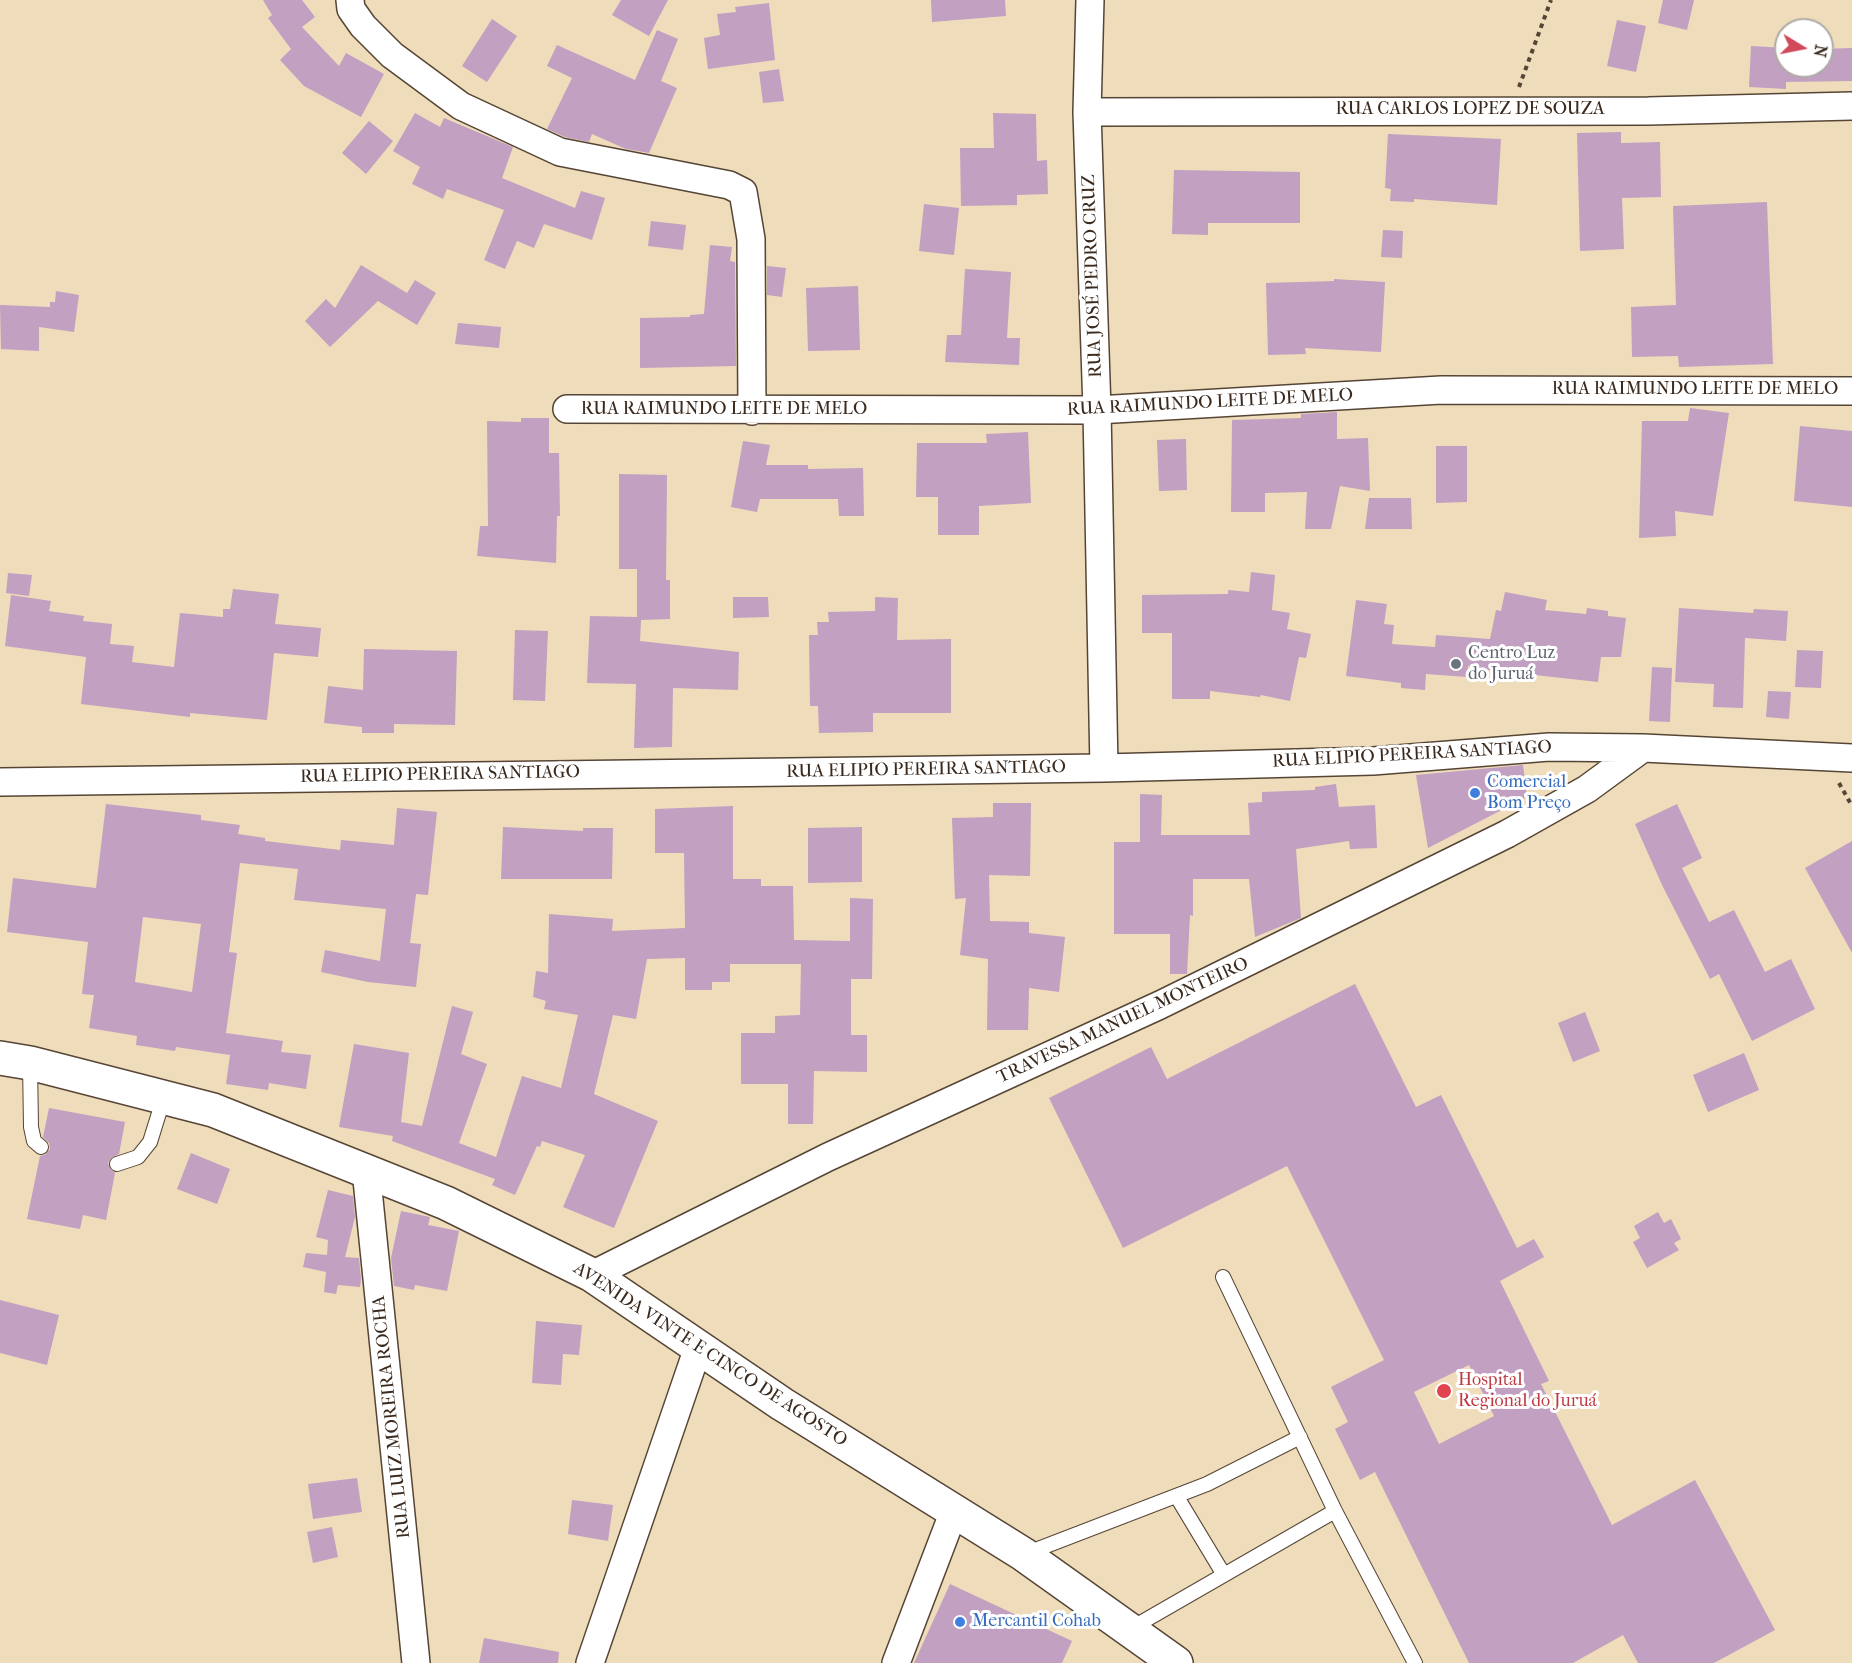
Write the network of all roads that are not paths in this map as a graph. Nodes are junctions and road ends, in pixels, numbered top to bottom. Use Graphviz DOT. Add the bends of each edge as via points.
graph roads {
  1 [pos="350,0"];
  2 [pos="1090,0"];
  3 [pos="1852,105"];
  4 [pos="1087,111"];
  5 [pos="1852,391"];
  6 [pos="567,409"];
  7 [pos="1097,410"];
  8 [pos="752,411"];
  9 [pos="1643,748"];
  10 [pos="1852,758"];
  11 [pos="1104,768"];
  12 [pos="0,782"];
  13 [pos="15,1060"];
  14 [pos="164,1097"];
  15 [pos="41,1147"];
  16 [pos="117,1164"];
  17 [pos="366,1170"];
  18 [pos="592,1275"];
  19 [pos="1223,1277"];
  20 [pos="699,1345"];
  21 [pos="1300,1437"];
  22 [pos="1177,1497"];
  23 [pos="954,1511"];
  24 [pos="1335,1511"];
  25 [pos="1023,1554"];
  26 [pos="1224,1575"];
  27 [pos="1129,1630"];
  28 [pos="416,1663"];
  29 [pos="590,1663"];
  30 [pos="896,1663"];
  31 [pos="1176,1663"];
  32 [pos="1415,1663"];
  1 -- 8 [label="street" via="351,9 363,26 392,55 461,106 560,153 729,185 743,192 751,239"];
  2 -- 4 [label="street, RUA JOSÉ PEDRO CRUZ"];
  3 -- 4 [label="street, RUA CARLOS LOPEZ DE SOUZA" via="1648,111"];
  4 -- 7 [label="street, RUA JOSÉ PEDRO CRUZ"];
  5 -- 7 [label="street, RUA RAIMUNDO LEITE DE MELO" via="1441,390"];
  6 -- 8 [label="street, RUA RAIMUNDO LEITE DE MELO"];
  7 -- 8 [label="street, RUA RAIMUNDO LEITE DE MELO"];
  7 -- 11 [label="street, RUA JOSÉ PEDRO CRUZ"];
  9 -- 10 [label="street, RUA ELIPIO PEREIRA SANTIAGO"];
  9 -- 11 [label="street, RUA ELIPIO PEREIRA SANTIAGO" via="1549,747 1373,761"];
  9 -- 18 [label="street, TRAVESSA MANUEL MONTEIRO" via="1587,789 1507,834 1160,1005 828,1157"];
  11 -- 12 [label="street, RUA ELIPIO PEREIRA SANTIAGO"];
  13 -- 14 [label="main road, AVENIDA VINTE E CINCO DE AGOSTO"];
  13 -- 15 [label="lane" via="34,1141"];
  14 -- 16 [label="lane" via="150,1142 138,1157"];
  14 -- 17 [label="main road, AVENIDA VINTE E CINCO DE AGOSTO" via="213,1110"];
  17 -- 18 [label="main road, AVENIDA VINTE E CINCO DE AGOSTO" via="446,1203"];
  17 -- 28 [label="street, RUA LUIZ MOREIRA ROCHA"];
  18 -- 20 [label="main road, AVENIDA VINTE E CINCO DE AGOSTO"];
  19 -- 21 [label="lane"];
  20 -- 23 [label="main road, AVENIDA VINTE E CINCO DE AGOSTO" via="783,1404"];
  20 -- 29 [label="street"];
  21 -- 22 [label="lane"];
  21 -- 24 [label="lane"];
  22 -- 25 [label="lane"];
  22 -- 26 [label="lane"];
  23 -- 25 [label="main road, AVENIDA VINTE E CINCO DE AGOSTO"];
  23 -- 30 [label="street"];
  24 -- 26 [label="lane"];
  24 -- 32 [label="lane"];
  25 -- 27 [label="main road, AVENIDA VINTE E CINCO DE AGOSTO"];
  26 -- 27 [label="lane"];
  27 -- 31 [label="main road, AVENIDA VINTE E CINCO DE AGOSTO"];
}
